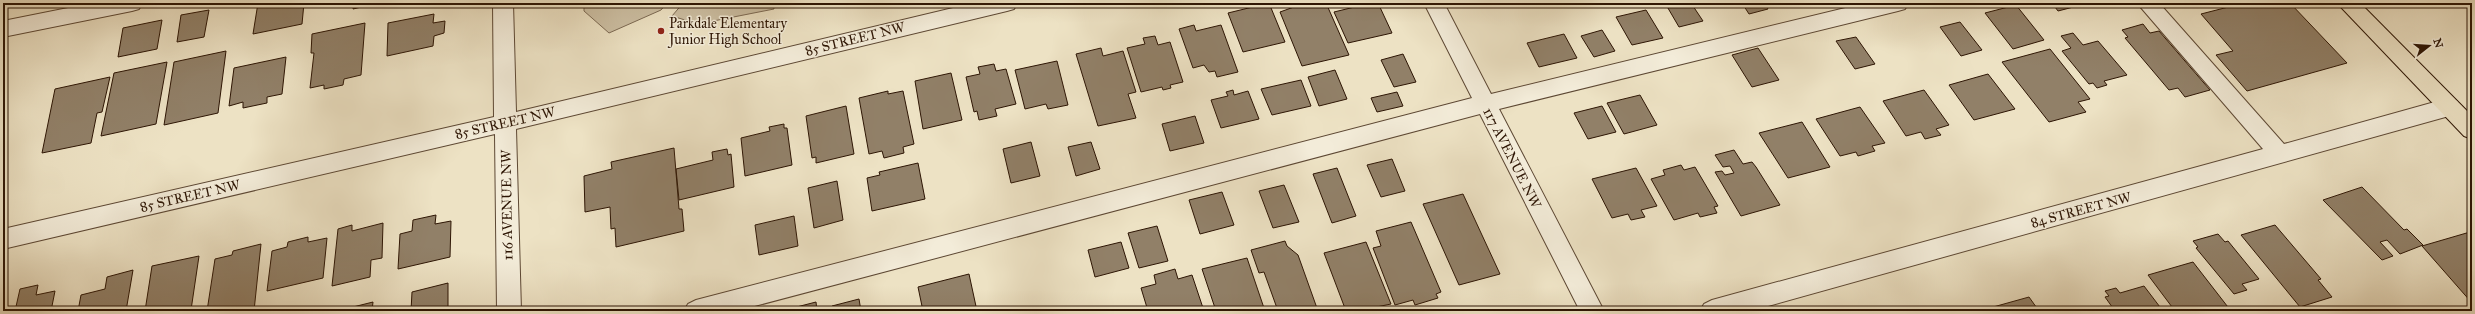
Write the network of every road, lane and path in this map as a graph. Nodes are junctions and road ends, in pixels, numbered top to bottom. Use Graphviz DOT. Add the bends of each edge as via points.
graph roads {
  1 [pos="132,3"];
  2 [pos="503,3"];
  3 [pos="1006,3"];
  4 [pos="1434,3"];
  5 [pos="1898,3"];
  6 [pos="2147,3"];
  7 [pos="2347,3"];
  8 [pos="3,29"];
  9 [pos="1484,104"];
  10 [pos="2449,107"];
  11 [pos="505,124"];
  12 [pos="2472,130"];
  13 [pos="2281,155"];
  14 [pos="3,239"];
  15 [pos="509,311"];
  16 [pos="696,311"];
  17 [pos="1592,311"];
  18 [pos="1712,311"];
  1 -- 8 [label="street"];
  2 -- 11 [label="street, 116 AVENUE NW"];
  3 -- 11 [label="street, 85 STREET NW"];
  4 -- 9 [label="street, 117 AVENUE NW"];
  5 -- 9 [label="street"];
  6 -- 13 [label="street"];
  7 -- 10 [label="main road"];
  9 -- 16 [label="street"];
  9 -- 17 [label="street, 117 AVENUE NW"];
  10 -- 12 [label="main road"];
  10 -- 13 [label="street, 84 STREET NW"];
  11 -- 14 [label="street, 85 STREET NW"];
  11 -- 15 [label="street, 116 AVENUE NW"];
  13 -- 18 [label="street, 84 STREET NW"];
}
